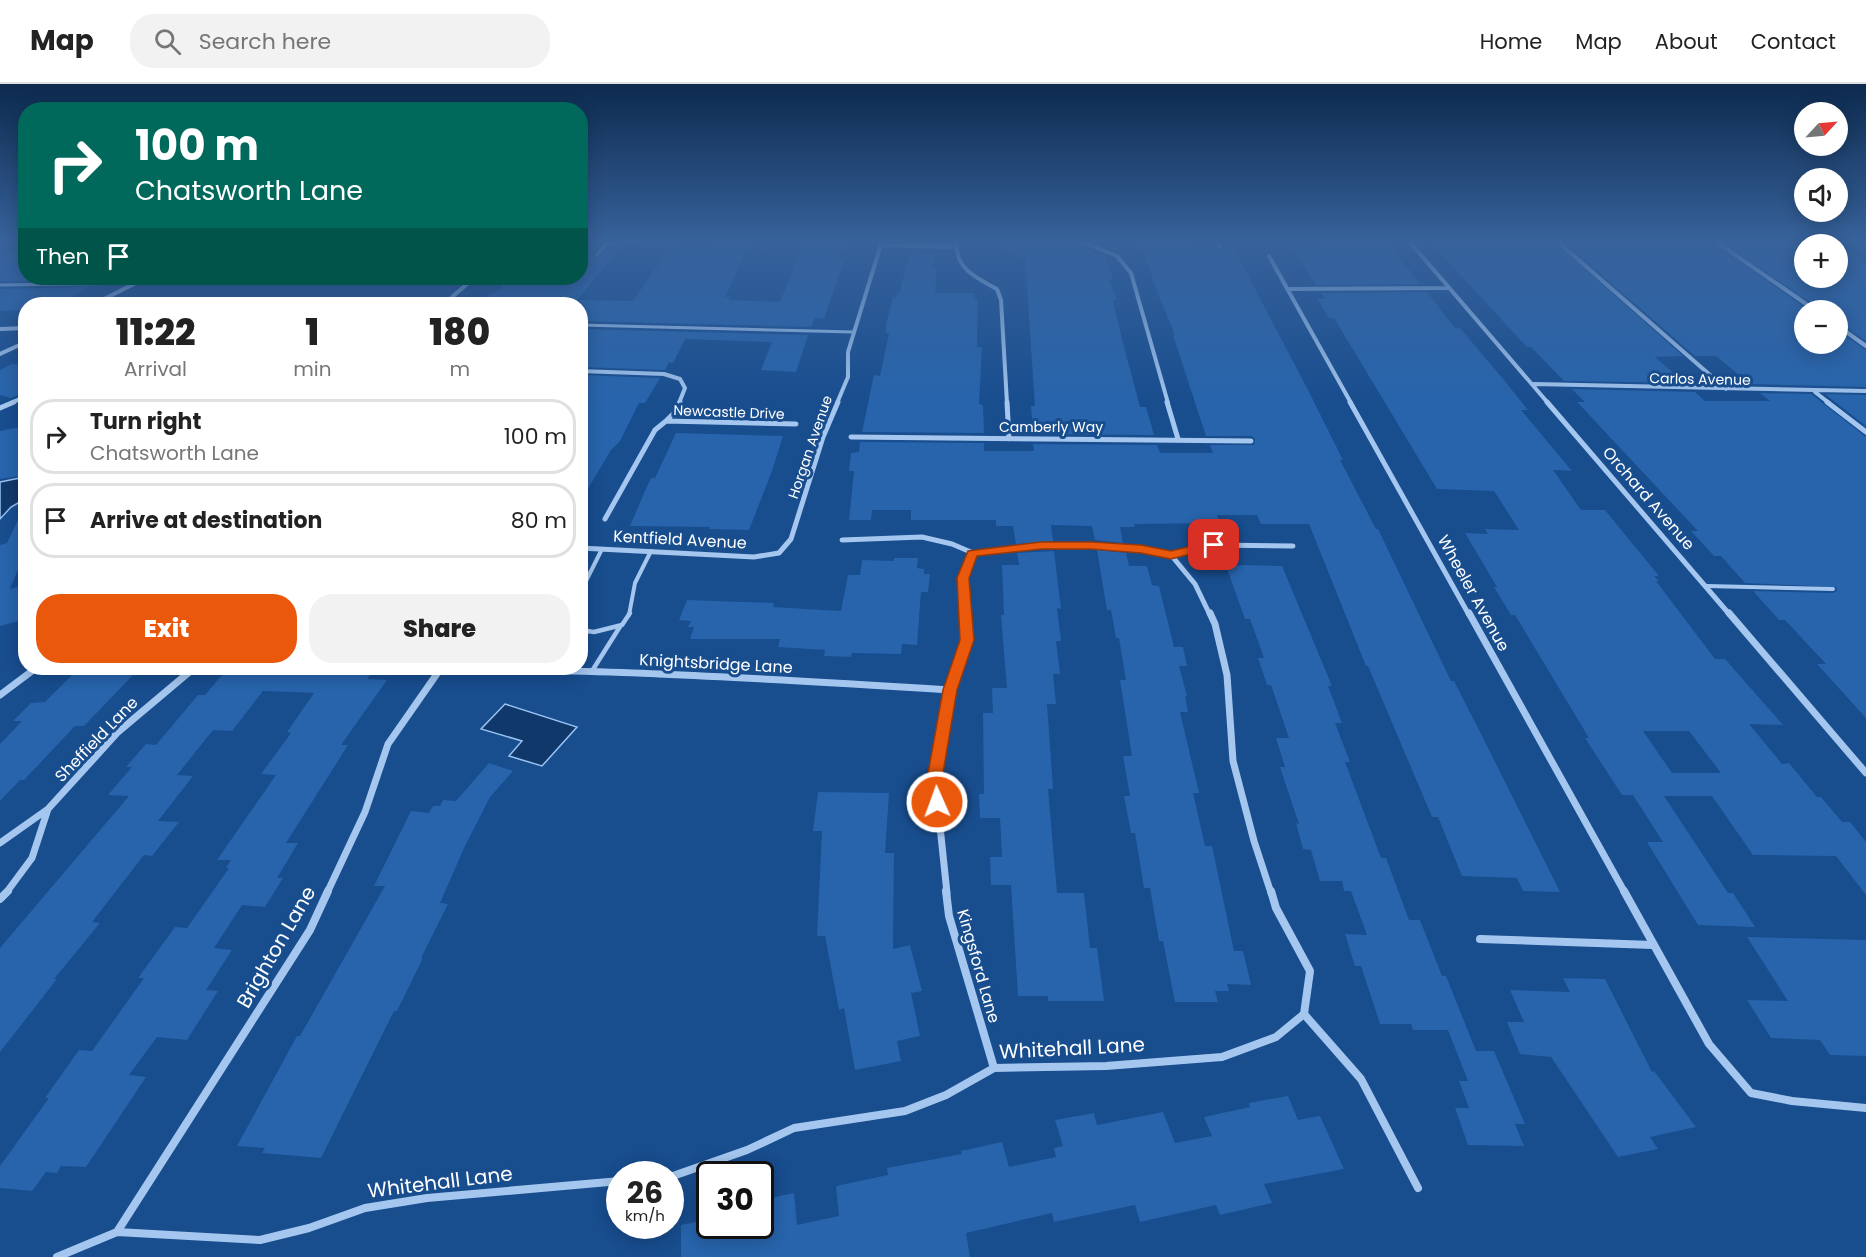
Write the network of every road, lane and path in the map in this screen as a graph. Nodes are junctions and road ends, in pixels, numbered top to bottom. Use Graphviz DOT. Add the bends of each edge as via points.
graph roads {
  1 [pos="865,296"];
  2 [pos="999,296"];
  3 [pos="1137,296"];
  4 [pos="1291,296"];
  5 [pos="1455,296"];
  6 [pos="1619,296"];
  7 [pos="588,325"];
  8 [pos="18,328"];
  9 [pos="0,329"];
  10 [pos="854,332"];
  11 [pos="1848,333"];
  12 [pos="18,346"];
  13 [pos="1866,346"];
  14 [pos="0,354"];
  15 [pos="588,371"];
  16 [pos="1534,384"];
  17 [pos="1726,390"];
  18 [pos="1814,391"];
  19 [pos="1866,391"];
  20 [pos="18,400"];
  21 [pos="0,408"];
  22 [pos="666,421"];
  23 [pos="796,424"];
  24 [pos="1866,432"];
  25 [pos="851,437"];
  26 [pos="1009,439"];
  27 [pos="1178,439"];
  28 [pos="1251,441"];
  29 [pos="605,519"];
  30 [pos="842,540"];
  31 [pos="1293,546"];
  32 [pos="588,548"];
  33 [pos="602,549"];
  34 [pos="651,551"];
  35 [pos="779,553"];
  36 [pos="973,553"];
  37 [pos="1171,555"];
  38 [pos="588,577"];
  39 [pos="1707,586"];
  40 [pos="1833,589"];
  41 [pos="622,625"];
  42 [pos="588,632"];
  43 [pos="588,670"];
  44 [pos="592,670"];
  45 [pos="27,675"];
  46 [pos="186,675"];
  47 [pos="436,675"];
  48 [pos="950,690"];
  49 [pos="0,695"];
  50 [pos="1866,773"];
  51 [pos="48,809"];
  52 [pos="0,843"];
  53 [pos="0,899"];
  54 [pos="1480,939"];
  55 [pos="1653,945"];
  56 [pos="1304,1014"];
  57 [pos="994,1068"];
  58 [pos="1866,1108"];
  59 [pos="684,1172"];
  60 [pos="606,1182"];
  61 [pos="1418,1188"];
  62 [pos="117,1232"];
  63 [pos="57,1257"];
  1 -- 10 [label="street, Horgan Avenue"];
  2 -- 26 [label="street"];
  3 -- 27 [label="street"];
  4 -- 55 [label="street, Wheeler Avenue"];
  5 -- 16 [label="street, Orchard Avenue"];
  6 -- 17 [label="street"];
  7 -- 10 [label="lane"];
  8 -- 9 [label="street"];
  10 -- 35 [label="street, Horgan Avenue" via="848,352 848,377 823,437 791,539"];
  11 -- 13 [label="street"];
  12 -- 14 [label="street"];
  15 -- 22 [label="street, Newcastle Drive" via="664,374 680,379 685,388 677,410"];
  16 -- 17 [label="street, Carlos Avenue"];
  16 -- 39 [label="street, Orchard Avenue"];
  17 -- 18 [label="street, Carlos Avenue"];
  18 -- 19 [label="street, Carlos Avenue"];
  18 -- 24 [label="street"];
  20 -- 21 [label="street"];
  22 -- 23 [label="street, Newcastle Drive"];
  22 -- 29 [label="street" via="655,430"];
  25 -- 26 [label="street, Camberly Way"];
  26 -- 27 [label="street, Camberly Way"];
  27 -- 28 [label="street, Camberly Way"];
  30 -- 36 [label="street" via="922,537"];
  31 -- 37 [label="street" via="1214,545"];
  32 -- 33 [label="street, Kentfield Avenue"];
  33 -- 34 [label="street, Kentfield Avenue"];
  33 -- 38 [label="lane"];
  34 -- 35 [label="street, Kentfield Avenue" via="754,557"];
  34 -- 41 [label="lane" via="636,583 632,611"];
  36 -- 37 [label="street" via="1091,545"];
  36 -- 48 [label="street, Kingsford Lane" via="963,578 967,640"];
  37 -- 56 [label="street" via="1195,584 1215,624 1227,675 1233,761 1254,841 1276,908 1310,971"];
  39 -- 40 [label="lane"];
  39 -- 50 [label="street, Orchard Avenue"];
  41 -- 42 [label="lane"];
  41 -- 44 [label="lane"];
  43 -- 44 [label="street, Knightsbridge Lane"];
  44 -- 48 [label="street, Knightsbridge Lane"];
  45 -- 49 [label="street"];
  46 -- 51 [label="street, Sheffield Lane" via="118,732"];
  47 -- 62 [label="street, Brighton Lane" via="388,744 365,812 310,930"];
  48 -- 57 [label="street, Kingsford Lane" via="935,779 949,916"];
  51 -- 52 [label="street, Sheffield Lane"];
  51 -- 53 [label="street" via="42,839 29,866"];
  54 -- 55 [label="street"];
  55 -- 58 [label="street, Wheeler Avenue" via="1709,1044 1751,1092 1792,1101"];
  56 -- 57 [label="street, Whitehall Lane" via="1276,1037 1221,1057 1106,1066"];
  56 -- 61 [label="street" via="1361,1079"];
  57 -- 59 [label="street, Whitehall Lane" via="946,1095 904,1111 794,1128"];
  60 -- 62 [label="street, Whitehall Lane" via="427,1198 365,1208 260,1240"];
  62 -- 63 [label="street, Whitehall Lane"];
}
